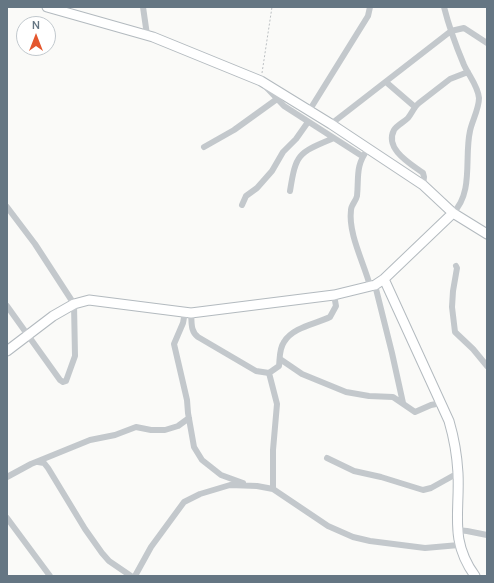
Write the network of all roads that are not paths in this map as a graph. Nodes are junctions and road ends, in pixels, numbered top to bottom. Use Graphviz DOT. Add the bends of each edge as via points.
graph roads {
  1 [pos="47,7"];
  2 [pos="143,7"];
  3 [pos="370,7"];
  4 [pos="444,7"];
  5 [pos="451,31"];
  6 [pos="147,36"];
  7 [pos="487,43"];
  8 [pos="468,72"];
  9 [pos="261,81"];
  10 [pos="386,82"];
  11 [pos="277,99"];
  12 [pos="415,106"];
  13 [pos="309,111"];
  14 [pos="308,122"];
  15 [pos="331,124"];
  16 [pos="334,138"];
  17 [pos="204,147"];
  18 [pos="365,153"];
  19 [pos="423,185"];
  20 [pos="290,191"];
  21 [pos="242,205"];
  22 [pos="7,207"];
  23 [pos="453,213"];
  24 [pos="487,234"];
  25 [pos="456,266"];
  26 [pos="384,279"];
  27 [pos="373,286"];
  28 [pos="334,295"];
  29 [pos="74,304"];
  30 [pos="7,306"];
  31 [pos="188,312"];
  32 [pos="28,336"];
  33 [pos="7,351"];
  34 [pos="280,359"];
  35 [pos="487,366"];
  36 [pos="269,373"];
  37 [pos="403,403"];
  38 [pos="441,403"];
  39 [pos="189,418"];
  40 [pos="327,458"];
  41 [pos="36,462"];
  42 [pos="458,473"];
  43 [pos="7,477"];
  44 [pos="248,486"];
  45 [pos="273,489"];
  46 [pos="7,518"];
  47 [pos="457,530"];
  48 [pos="487,535"];
  49 [pos="459,545"];
  50 [pos="50,576"];
  51 [pos="132,576"];
  52 [pos="135,576"];
  53 [pos="475,576"];
  1 -- 6 [label="street"];
  2 -- 6 [label="street"];
  3 -- 13 [label="street" via="368,16"];
  4 -- 5 [label="street"];
  5 -- 7 [label="street" via="464,28"];
  5 -- 8 [label="street"];
  5 -- 10 [label="street"];
  6 -- 9 [label="street"];
  8 -- 12 [label="street" via="450,79"];
  8 -- 23 [label="street" via="479,98 470,132 465,192 459,207"];
  9 -- 11 [label="street"];
  9 -- 13 [label="street"];
  10 -- 12 [label="street"];
  10 -- 15 [label="street"];
  11 -- 14 [label="street"];
  11 -- 17 [label="street" via="234,130"];
  12 -- 19 [label="street" via="408,118 393,131 393,145 399,154 423,173"];
  13 -- 15 [label="street"];
  14 -- 16 [label="street"];
  14 -- 21 [label="street" via="257,188 246,196"];
  15 -- 18 [label="street"];
  16 -- 18 [label="street"];
  16 -- 20 [label="street" via="310,148 299,157 295,164"];
  18 -- 19 [label="street"];
  18 -- 27 [label="street" via="358,168 357,196 350,211 357,252"];
  19 -- 23 [label="street"];
  22 -- 29 [label="street" via="35,244"];
  23 -- 24 [label="street"];
  23 -- 26 [label="street"];
  25 -- 35 [label="street" via="452,307 455,332"];
  26 -- 27 [label="street"];
  26 -- 38 [label="street"];
  27 -- 28 [label="street"];
  27 -- 37 [label="street"];
  28 -- 31 [label="street"];
  28 -- 34 [label="street" via="336,306 330,317 290,335 284,342"];
  29 -- 31 [label="street" via="97,300"];
  29 -- 32 [label="street" via="48,319"];
  29 -- 32 [label="street" via="75,356 66,381 60,380"];
  30 -- 32 [label="street"];
  31 -- 36 [label="street" via="194,334 256,371"];
  31 -- 39 [label="street" via="174,344"];
  32 -- 33 [label="street"];
  34 -- 36 [label="street" via="279,366"];
  34 -- 37 [label="street" via="302,374 346,392 393,397"];
  36 -- 45 [label="street" via="277,404"];
  37 -- 38 [label="street" via="415,412"];
  38 -- 42 [label="street" via="454,440"];
  39 -- 41 [label="street" via="178,426 164,430 136,427 90,440"];
  39 -- 44 [label="street" via="193,442 202,460 221,475"];
  40 -- 42 [label="street" via="354,471 423,490"];
  41 -- 43 [label="street"];
  41 -- 51 [label="street" via="44,463 48,468 102,554"];
  42 -- 47 [label="street"];
  44 -- 45 [label="street"];
  44 -- 52 [label="street" via="230,485 184,502 151,547"];
  45 -- 49 [label="street" via="328,526 353,537 425,548"];
  46 -- 50 [label="street"];
  47 -- 48 [label="street"];
  47 -- 49 [label="street"];
  49 -- 53 [label="street"];
}
